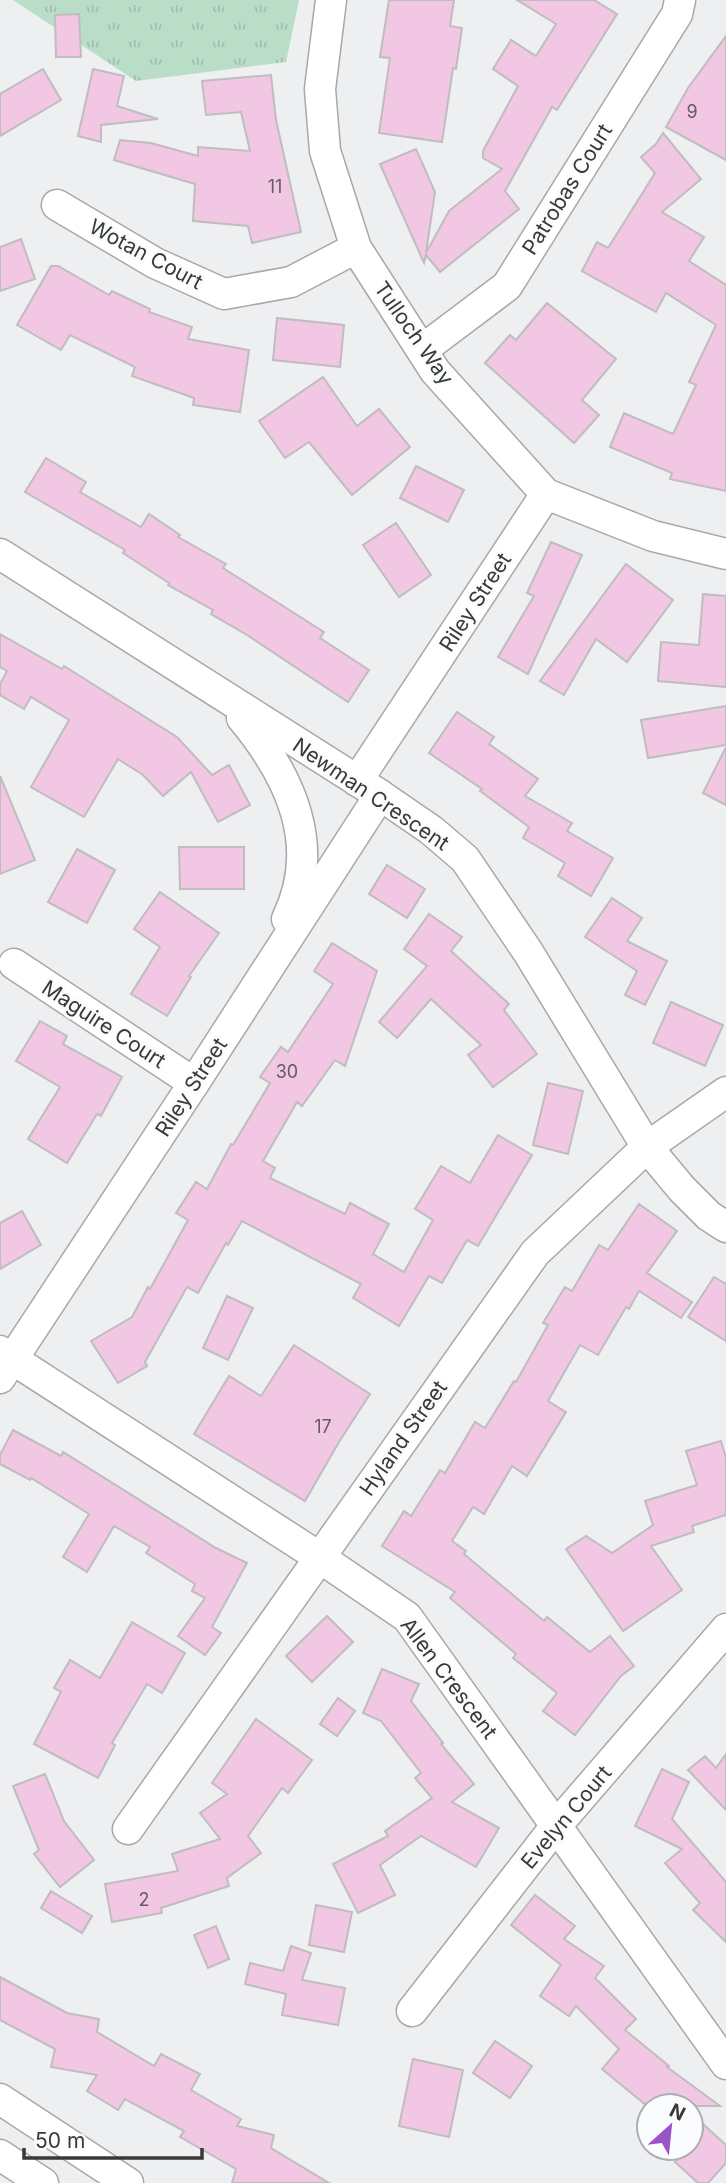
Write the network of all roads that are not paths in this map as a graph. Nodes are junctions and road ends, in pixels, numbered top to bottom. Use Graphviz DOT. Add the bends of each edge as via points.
graph roads {
  1 [pos="331,0"];
  2 [pos="680,0"];
  3 [pos="57,205"];
  4 [pos="356,248"];
  5 [pos="422,350"];
  6 [pos="546,494"];
  7 [pos="0,554"];
  8 [pos="726,554"];
  9 [pos="224,698"];
  10 [pos="368,788"];
  11 [pos="14,964"];
  12 [pos="245,1004"];
  13 [pos="194,1083"];
  14 [pos="726,1092"];
  15 [pos="647,1147"];
  16 [pos="726,1227"];
  17 [pos="4,1363"];
  18 [pos="319,1557"];
  19 [pos="726,1629"];
  20 [pos="556,1825"];
  21 [pos="128,1829"];
  22 [pos="412,2011"];
  23 [pos="726,2064"];
  24 [pos="0,2099"];
  25 [pos="0,2155"];
  26 [pos="43,2183"];
  27 [pos="128,2183"];
  1 -- 4 [label="street, Tulloch Way" via="320,89 325,151"];
  2 -- 5 [label="street, Patrobas Court" via="677,14 507,286"];
  3 -- 4 [label="street, Wotan Court" via="155,264 224,294 291,282"];
  4 -- 5 [label="street, Tulloch Way"];
  5 -- 6 [label="street, Tulloch Way" via="435,371"];
  6 -- 8 [label="street, Tulloch Way" via="653,536"];
  6 -- 10 [label="street, Riley Street"];
  7 -- 9 [label="street, Newman Crescent"];
  9 -- 10 [label="street, Newman Crescent"];
  9 -- 12 [label="street" via="263,743 287,785 299,820 303,860 293,905"];
  10 -- 12 [label="street, Riley Street"];
  10 -- 15 [label="street, Newman Crescent" via="465,859 528,951"];
  11 -- 13 [label="street, Maguire Court"];
  12 -- 13 [label="street, Riley Street"];
  13 -- 17 [label="street, Riley Street"];
  14 -- 15 [label="street, Hyland Street"];
  15 -- 16 [label="street, Newman Crescent" via="682,1189"];
  15 -- 18 [label="street, Hyland Street" via="535,1253"];
  17 -- 18 [label="street, Allen Crescent"];
  18 -- 20 [label="street, Allen Crescent" via="407,1617"];
  18 -- 21 [label="street, Hyland Street"];
  19 -- 20 [label="street, Evelyn Court"];
  20 -- 22 [label="street, Evelyn Court"];
  20 -- 23 [label="street, Allen Crescent"];
  24 -- 27 [label="street"];
  25 -- 26 [label="street"];
}
